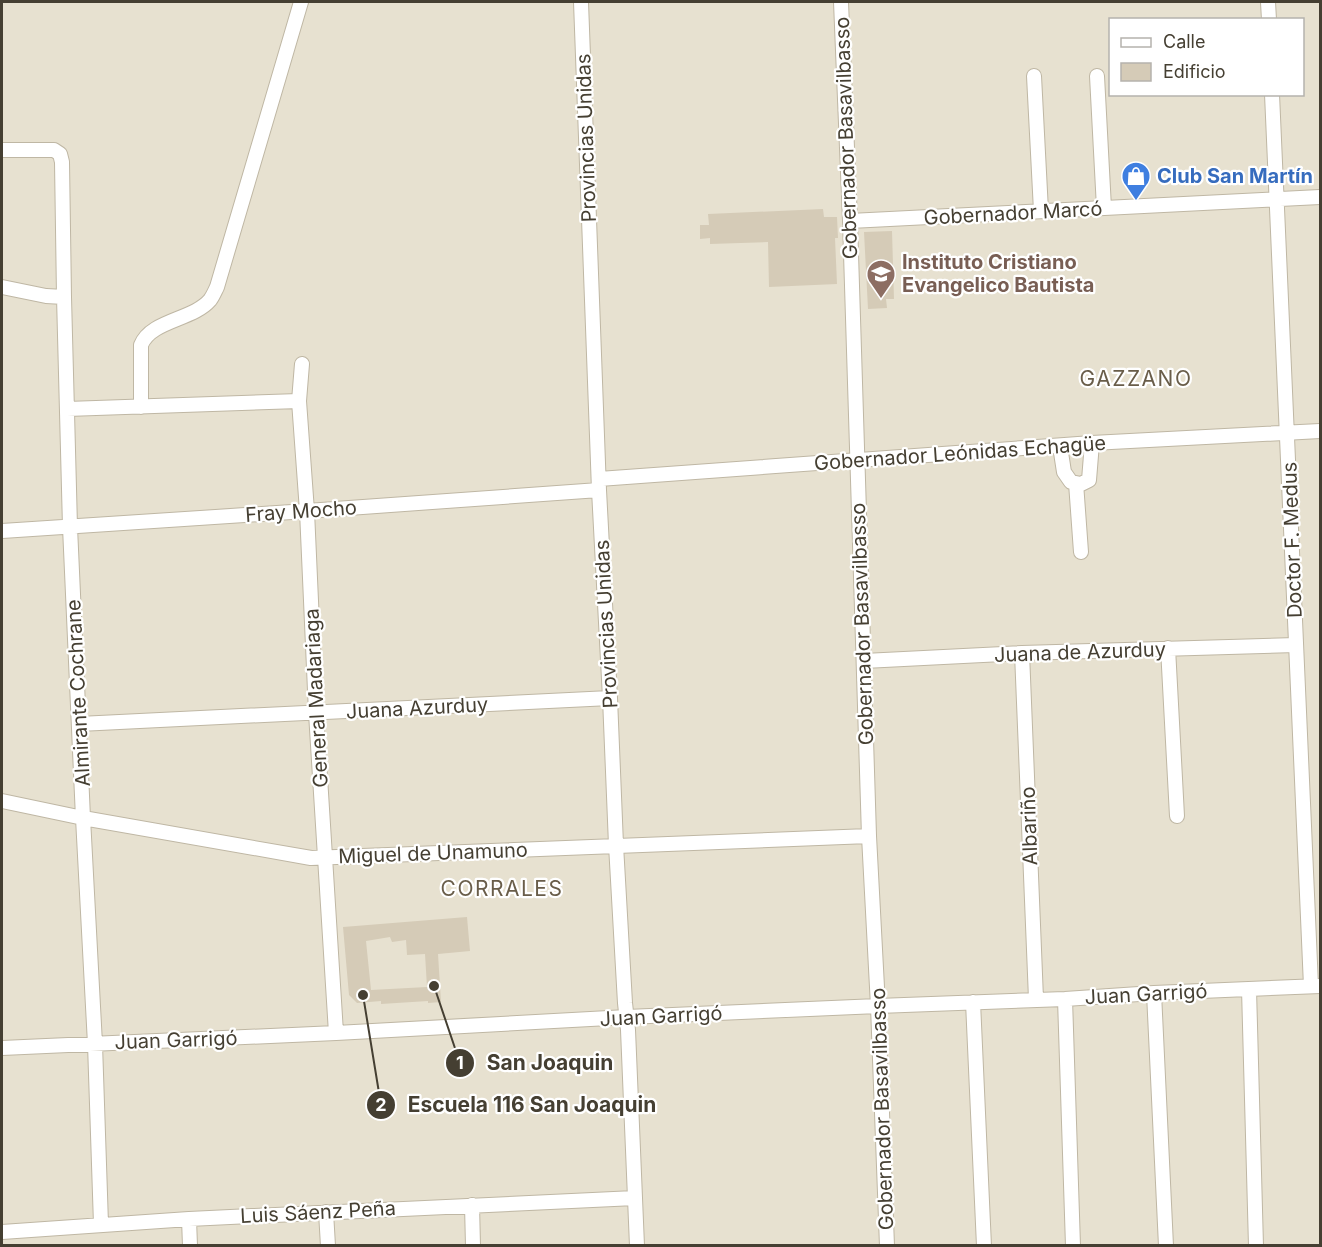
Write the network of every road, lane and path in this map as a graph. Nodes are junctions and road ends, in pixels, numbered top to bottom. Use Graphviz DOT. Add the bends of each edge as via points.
graph roads {
  1 [pos="301,2"];
  2 [pos="581,2"];
  3 [pos="841,2"];
  4 [pos="1268,2"];
  5 [pos="1269,18"];
  6 [pos="1034,76"];
  7 [pos="1097,76"];
  8 [pos="1272,96"];
  9 [pos="2,150"];
  10 [pos="1320,197"];
  11 [pos="1277,199"];
  12 [pos="1104,208"];
  13 [pos="1041,211"];
  14 [pos="850,221"];
  15 [pos="2,287"];
  16 [pos="64,297"];
  17 [pos="302,364"];
  18 [pos="299,401"];
  19 [pos="141,407"];
  20 [pos="68,409"];
  21 [pos="1320,431"];
  22 [pos="1287,433"];
  23 [pos="1092,443"];
  24 [pos="1060,446"];
  25 [pos="857,461"];
  26 [pos="1076,483"];
  27 [pos="599,484"];
  28 [pos="307,511"];
  29 [pos="70,526"];
  30 [pos="2,531"];
  31 [pos="1081,552"];
  32 [pos="1296,645"];
  33 [pos="1168,648"];
  34 [pos="1022,653"];
  35 [pos="864,661"];
  36 [pos="610,698"];
  37 [pos="316,713"];
  38 [pos="79,724"];
  39 [pos="2,801"];
  40 [pos="1177,816"];
  41 [pos="83,818"];
  42 [pos="869,836"];
  43 [pos="616,845"];
  44 [pos="325,858"];
  45 [pos="1316,986"];
  46 [pos="1249,989"];
  47 [pos="1154,993"];
  48 [pos="1036,999"];
  49 [pos="1065,999"];
  50 [pos="973,1002"];
  51 [pos="878,1005"];
  52 [pos="627,1017"];
  53 [pos="336,1033"];
  54 [pos="95,1044"];
  55 [pos="2,1048"];
  56 [pos="635,1198"];
  57 [pos="472,1204"];
  58 [pos="327,1212"];
  59 [pos="189,1219"];
  60 [pos="101,1224"];
  61 [pos="2,1232"];
  62 [pos="190,1245"];
  63 [pos="328,1245"];
  64 [pos="473,1245"];
  65 [pos="637,1245"];
  66 [pos="888,1245"];
  67 [pos="984,1245"];
  68 [pos="1073,1245"];
  69 [pos="1166,1245"];
  70 [pos="1256,1245"];
  1 -- 19 [label="street" via="217,287 201,307 144,337"];
  2 -- 27 [label="street, Provincias Unidas"];
  3 -- 14 [label="street, Gobernador Basavilbasso"];
  4 -- 5 [label="street"];
  6 -- 13 [label="street"];
  7 -- 12 [label="street"];
  8 -- 11 [label="street, Doctor F. Medus"];
  9 -- 16 [label="street, Almirante Cochrane" via="48,149 60,154"];
  10 -- 11 [label="street, Gobernador Marcó"];
  11 -- 12 [label="street, Gobernador Marcó"];
  11 -- 22 [label="street, Doctor F. Medus"];
  12 -- 13 [label="street, Gobernador Marcó"];
  13 -- 14 [label="street, Gobernador Marcó"];
  14 -- 25 [label="street, Gobernador Basavilbasso"];
  15 -- 16 [label="street"];
  16 -- 20 [label="street, Almirante Cochrane"];
  17 -- 18 [label="street, General Madariaga"];
  18 -- 19 [label="street"];
  18 -- 28 [label="street, General Madariaga"];
  19 -- 20 [label="street"];
  20 -- 29 [label="street, Almirante Cochrane"];
  21 -- 22 [label="street, Gobernador Leónidas Echagüe"];
  22 -- 23 [label="street, Gobernador Leónidas Echagüe"];
  22 -- 32 [label="street, Doctor F. Medus"];
  23 -- 24 [label="street, Gobernador Leónidas Echagüe"];
  23 -- 26 [label="street" via="1089,480"];
  24 -- 25 [label="street, Gobernador Leónidas Echagüe"];
  24 -- 26 [label="street" via="1064,472"];
  25 -- 27 [label="street, Gobernador Leónidas Echagüe"];
  25 -- 35 [label="street, Gobernador Basavilbasso"];
  26 -- 31 [label="street"];
  27 -- 28 [label="street, Fray Mocho"];
  27 -- 36 [label="street, Provincias Unidas"];
  28 -- 29 [label="street, Fray Mocho"];
  28 -- 37 [label="street, General Madariaga"];
  29 -- 30 [label="street, Fray Mocho"];
  29 -- 38 [label="street, Almirante Cochrane"];
  32 -- 33 [label="street, Juana de Azurduy"];
  32 -- 45 [label="street, Doctor F. Medus"];
  33 -- 34 [label="street, Juana de Azurduy"];
  33 -- 40 [label="street"];
  34 -- 35 [label="street, Juana de Azurduy"];
  34 -- 48 [label="street, Albariño"];
  35 -- 42 [label="street, Gobernador Basavilbasso"];
  36 -- 37 [label="street, Juana Azurduy"];
  36 -- 43 [label="street, Provincias Unidas"];
  37 -- 38 [label="street, Juana Azurduy"];
  37 -- 44 [label="street, General Madariaga"];
  38 -- 41 [label="street, Almirante Cochrane"];
  39 -- 41 [label="street, Miguel de Unamuno"];
  41 -- 44 [label="street, Miguel de Unamuno"];
  41 -- 54 [label="street, Almirante Cochrane"];
  42 -- 43 [label="street, Miguel de Unamuno"];
  42 -- 51 [label="street, Gobernador Basavilbasso"];
  43 -- 44 [label="street, Miguel de Unamuno"];
  43 -- 52 [label="street, Provincias Unidas"];
  44 -- 53 [label="street, General Madariaga"];
  45 -- 46 [label="street, Juan Garrigó"];
  46 -- 47 [label="street, Juan Garrigó"];
  46 -- 70 [label="street"];
  47 -- 49 [label="street, Juan Garrigó"];
  47 -- 69 [label="street"];
  48 -- 49 [label="street, Juan Garrigó"];
  48 -- 50 [label="street, Juan Garrigó"];
  49 -- 68 [label="street"];
  50 -- 51 [label="street, Juan Garrigó"];
  50 -- 67 [label="street"];
  51 -- 52 [label="street, Juan Garrigó"];
  51 -- 66 [label="street, Gobernador Basavilbasso"];
  52 -- 53 [label="street, Juan Garrigó"];
  52 -- 56 [label="street, Provincias Unidas"];
  53 -- 54 [label="street, Juan Garrigó"];
  54 -- 55 [label="street, Juan Garrigó"];
  54 -- 60 [label="street, Almirante Cochrane"];
  56 -- 57 [label="street, Luis Sáenz Peña"];
  56 -- 65 [label="street, Provincias Unidas"];
  57 -- 58 [label="street, Luis Sáenz Peña"];
  57 -- 64 [label="street"];
  58 -- 59 [label="street, Luis Sáenz Peña"];
  58 -- 63 [label="street"];
  59 -- 60 [label="street, Luis Sáenz Peña"];
  59 -- 62 [label="street"];
  60 -- 61 [label="street, Luis Sáenz Peña"];
}
